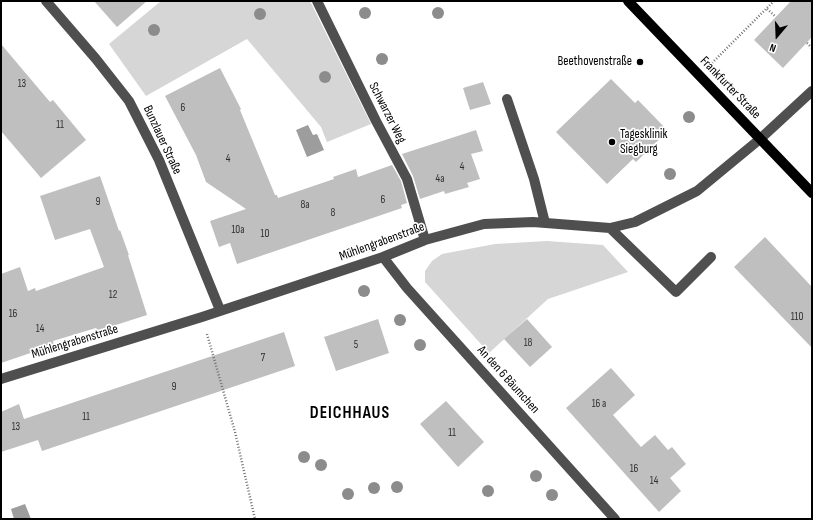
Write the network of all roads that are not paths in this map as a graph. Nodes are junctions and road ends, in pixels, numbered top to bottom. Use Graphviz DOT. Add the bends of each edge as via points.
graph roads {
  1 [pos="46,1"];
  2 [pos="317,1"];
  3 [pos="628,1"];
  4 [pos="812,90"];
  5 [pos="507,99"];
  6 [pos="760,138"];
  7 [pos="812,193"];
  8 [pos="545,223"];
  9 [pos="610,228"];
  10 [pos="425,240"];
  11 [pos="383,257"];
  12 [pos="710,257"];
  13 [pos="220,310"];
  14 [pos="1,379"];
  15 [pos="615,519"];
  1 -- 13 [label="street, Bunzlauer Straße" via="129,101 159,160"];
  2 -- 10 [label="street, Schwarzer Weg" via="376,121 408,179"];
  3 -- 6 [label="main road, Frankfurter Straße"];
  4 -- 6 [label="street"];
  5 -- 8 [label="street" via="534,179"];
  6 -- 7 [label="main road, Frankfurter Straße"];
  6 -- 9 [label="street, Mühlengrabenstraße" via="697,190 635,222"];
  8 -- 9 [label="street, Mühlengrabenstraße"];
  8 -- 10 [label="street, Mühlengrabenstraße" via="484,224"];
  9 -- 12 [label="street" via="676,292"];
  10 -- 11 [label="street, Mühlengrabenstraße"];
  11 -- 13 [label="street, Mühlengrabenstraße"];
  11 -- 15 [label="street, An den 6 Bäumchen" via="407,288"];
  13 -- 14 [label="street, Mühlengrabenstraße"];
}
